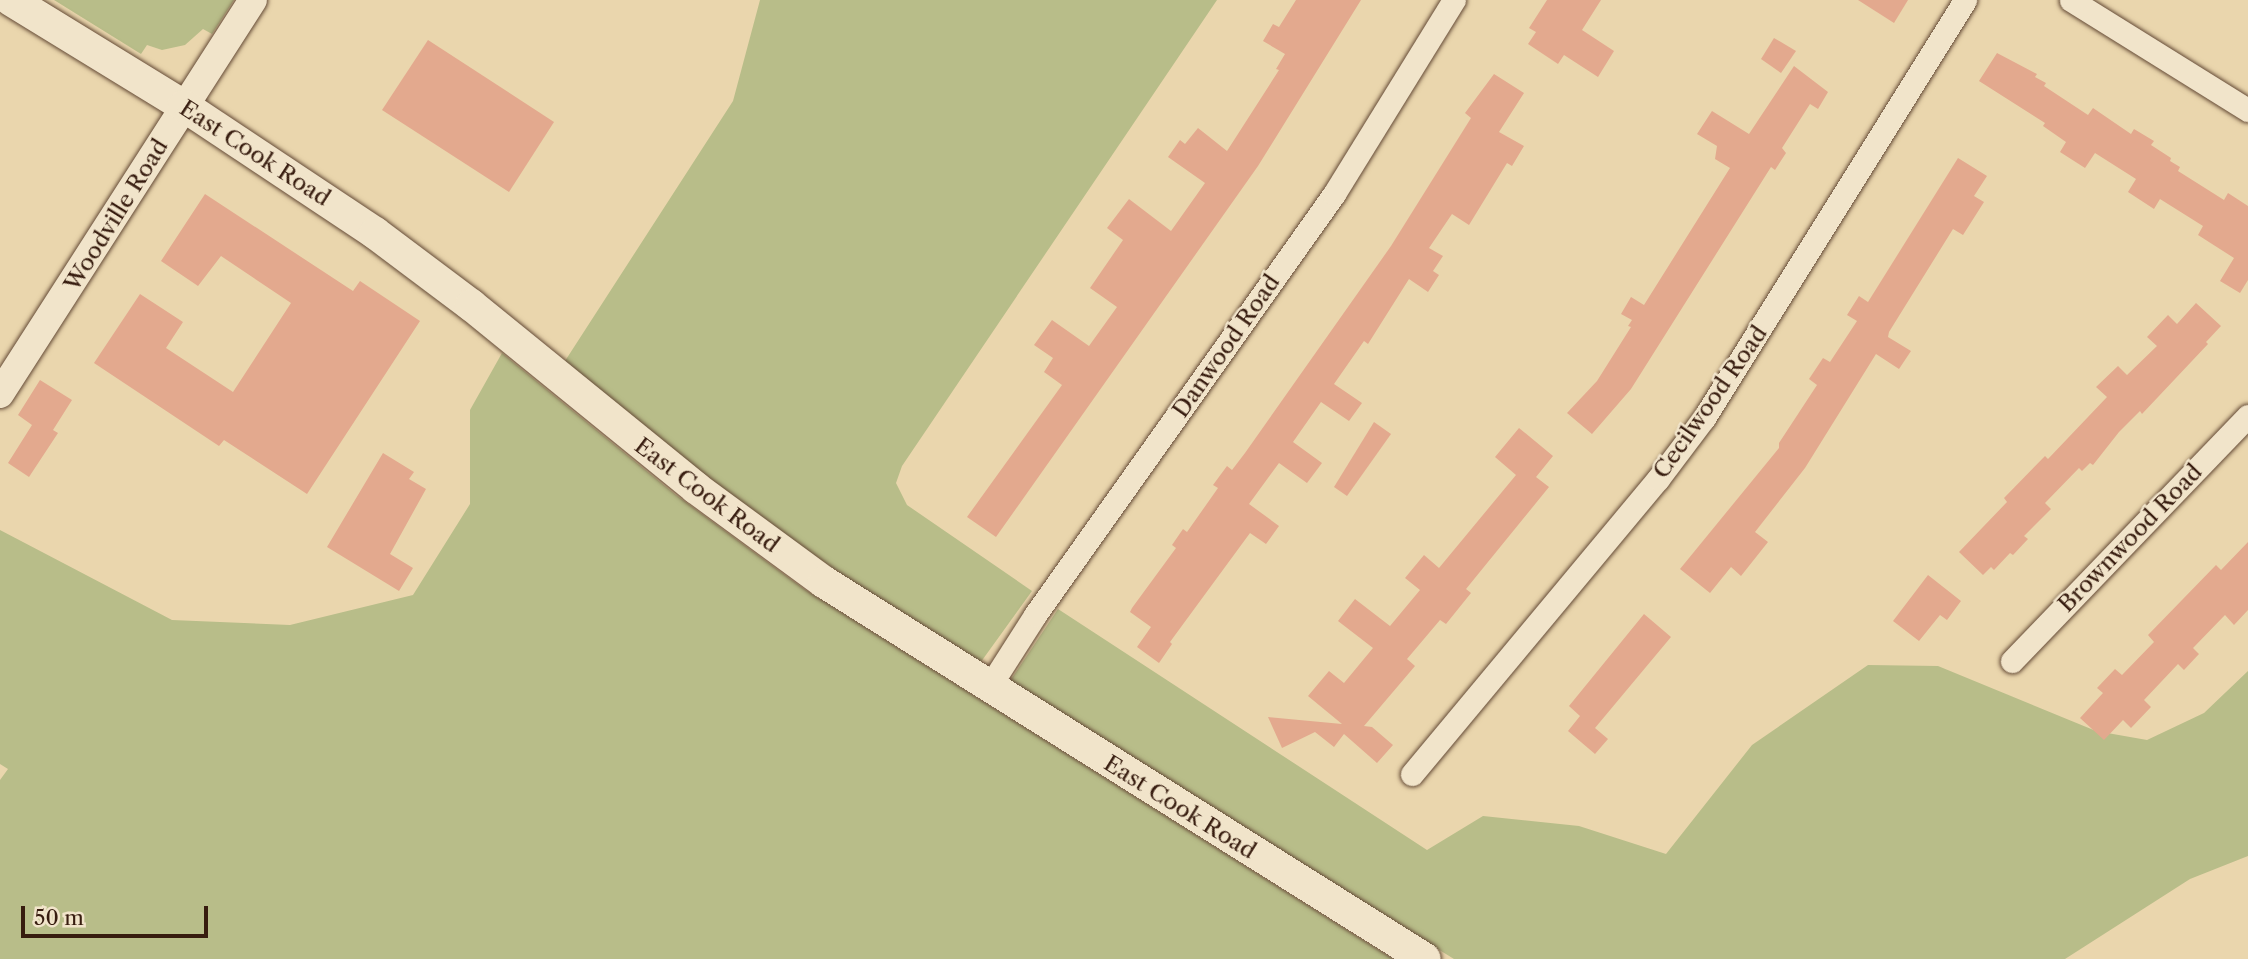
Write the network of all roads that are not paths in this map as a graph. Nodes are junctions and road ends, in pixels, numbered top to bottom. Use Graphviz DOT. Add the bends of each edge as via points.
graph roads {
  1 [pos="11,0"];
  2 [pos="253,0"];
  3 [pos="1454,0"];
  4 [pos="1965,0"];
  5 [pos="2071,0"];
  6 [pos="184,106"];
  7 [pos="2248,110"];
  8 [pos="0,394"];
  9 [pos="2248,416"];
  10 [pos="2012,661"];
  11 [pos="989,687"];
  12 [pos="1412,775"];
  13 [pos="1425,959"];
  1 -- 6 [label="main road, East Cook Road"];
  2 -- 6 [label="street, Woodville Road"];
  3 -- 11 [label="street, Danwood Road" via="1334,194 1035,615"];
  4 -- 12 [label="street, Cecilwood Road" via="1704,418"];
  5 -- 7 [label="street"];
  6 -- 8 [label="street, Woodville Road"];
  6 -- 11 [label="main road, East Cook Road" via="414,261 760,537"];
  9 -- 10 [label="street, Brownwood Road"];
  11 -- 13 [label="main road, East Cook Road"];
}
